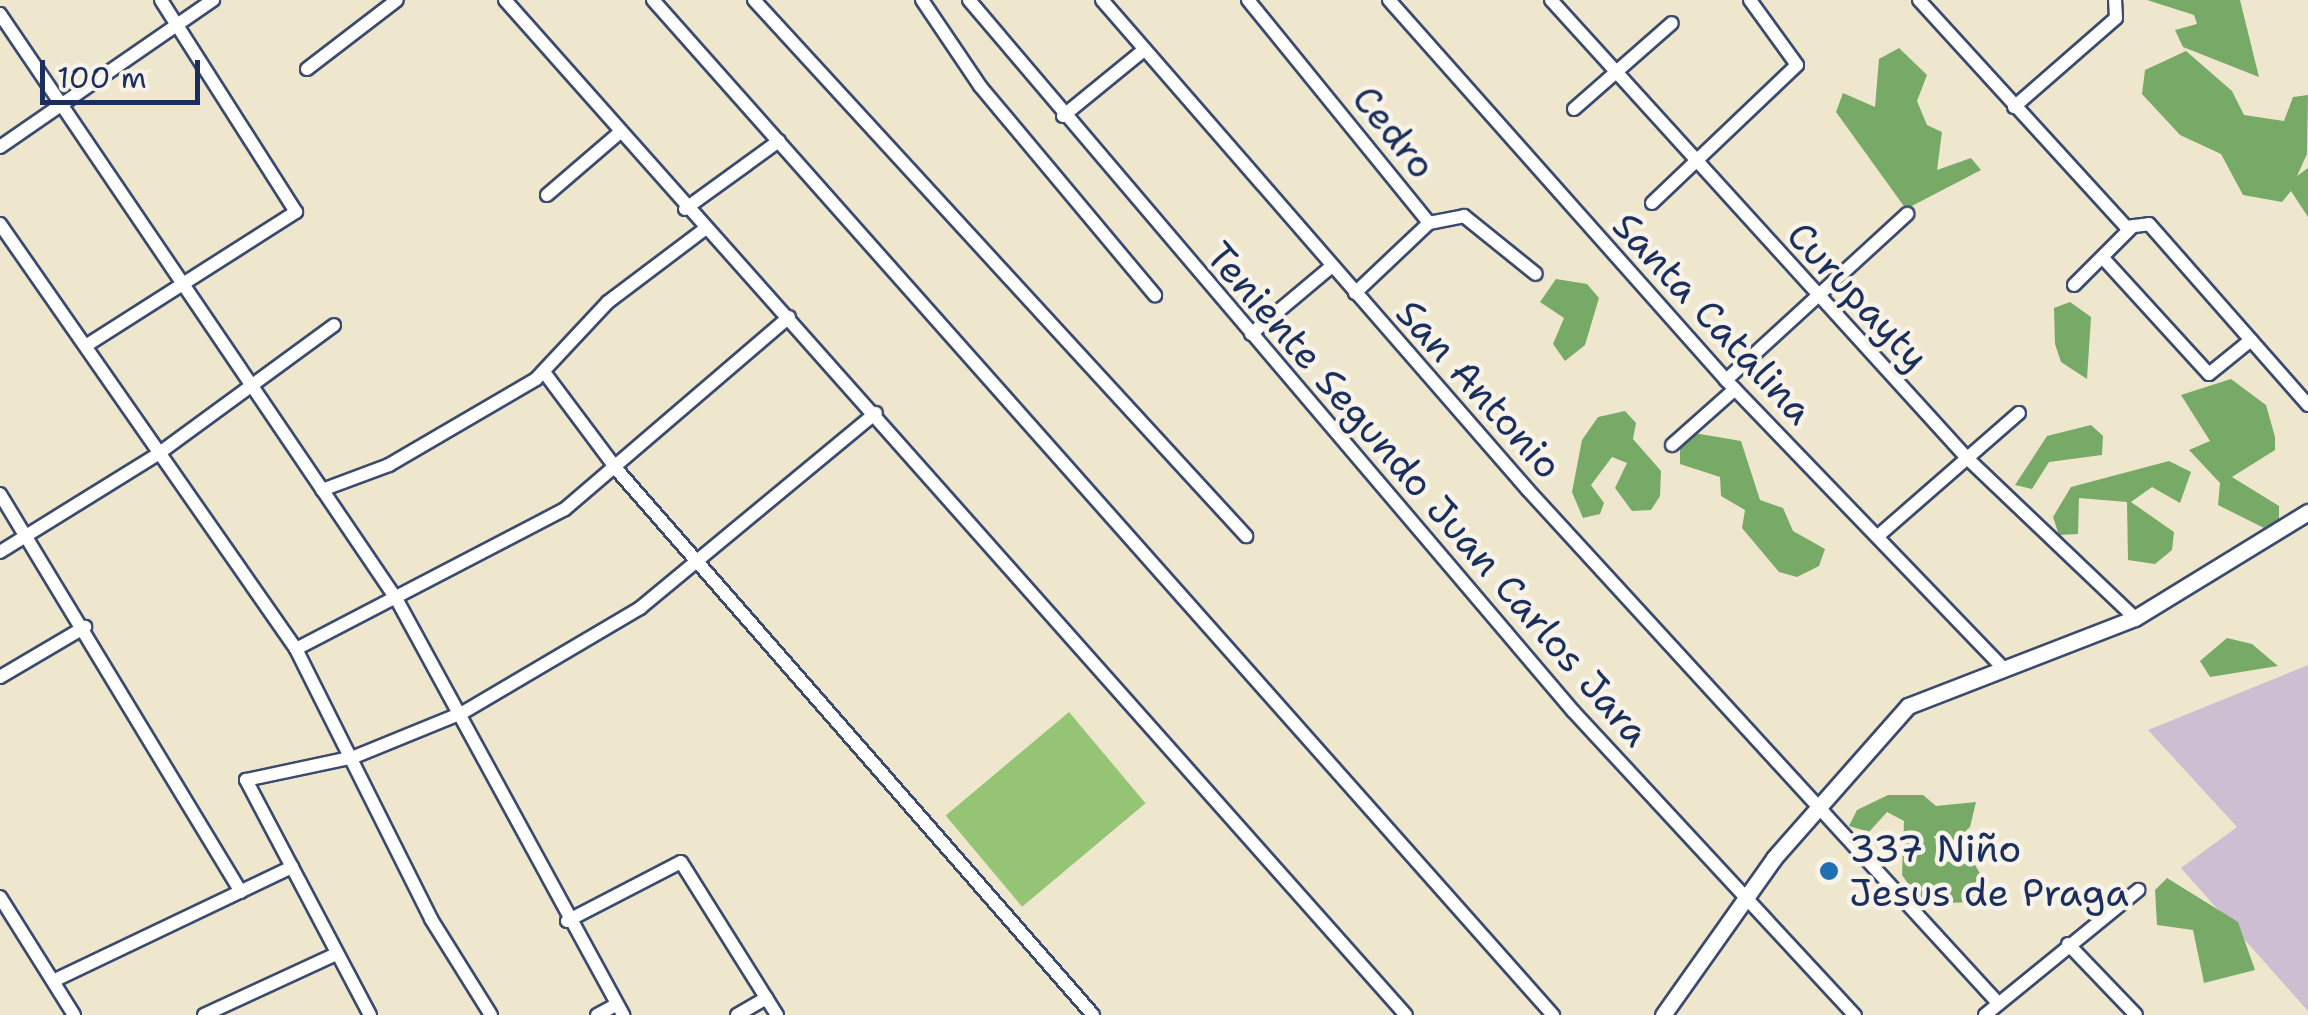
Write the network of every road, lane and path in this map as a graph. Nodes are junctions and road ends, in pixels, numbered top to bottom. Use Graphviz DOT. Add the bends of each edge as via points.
graph roads {
  1 [pos="161,0"];
  2 [pos="213,0"];
  3 [pos="397,0"];
  4 [pos="504,0"];
  5 [pos="654,0"];
  6 [pos="754,0"];
  7 [pos="922,0"];
  8 [pos="969,0"];
  9 [pos="1102,0"];
  10 [pos="1248,0"];
  11 [pos="1389,0"];
  12 [pos="1552,0"];
  13 [pos="1750,0"];
  14 [pos="1919,0"];
  15 [pos="2115,0"];
  16 [pos="0,14"];
  17 [pos="1672,23"];
  18 [pos="180,29"];
  19 [pos="1144,50"];
  20 [pos="307,69"];
  21 [pos="1615,72"];
  22 [pos="65,105"];
  23 [pos="2014,107"];
  24 [pos="1574,109"];
  25 [pos="1063,116"];
  26 [pos="618,134"];
  27 [pos="780,141"];
  28 [pos="0,147"];
  29 [pos="1696,161"];
  30 [pos="546,195"];
  31 [pos="1652,202"];
  32 [pos="685,208"];
  33 [pos="1907,214"];
  34 [pos="1429,223"];
  35 [pos="0,224"];
  36 [pos="2131,228"];
  37 [pos="704,229"];
  38 [pos="2103,258"];
  39 [pos="1332,266"];
  40 [pos="1536,274"];
  41 [pos="184,284"];
  42 [pos="2074,285"];
  43 [pos="1354,294"];
  44 [pos="1155,295"];
  45 [pos="1817,298"];
  46 [pos="788,316"];
  47 [pos="334,326"];
  48 [pos="1251,334"];
  49 [pos="2251,340"];
  50 [pos="87,345"];
  51 [pos="544,372"];
  52 [pos="1730,384"];
  53 [pos="251,388"];
  54 [pos="2308,405"];
  55 [pos="876,413"];
  56 [pos="2019,413"];
  57 [pos="1672,446"];
  58 [pos="158,454"];
  59 [pos="1967,458"];
  60 [pos="618,471"];
  61 [pos="322,490"];
  62 [pos="0,494"];
  63 [pos="2308,512"];
  64 [pos="29,535"];
  65 [pos="1246,536"];
  66 [pos="1878,536"];
  67 [pos="0,552"];
  68 [pos="701,562"];
  69 [pos="397,600"];
  70 [pos="2135,618"];
  71 [pos="86,626"];
  72 [pos="296,649"];
  73 [pos="2002,668"];
  74 [pos="0,677"];
  75 [pos="462,713"];
  76 [pos="354,757"];
  77 [pos="1820,809"];
  78 [pos="292,867"];
  79 [pos="2138,890"];
  80 [pos="241,892"];
  81 [pos="0,897"];
  82 [pos="1742,898"];
  83 [pos="15,922"];
  84 [pos="566,922"];
  85 [pos="0,932"];
  86 [pos="2068,944"];
  87 [pos="336,954"];
  88 [pos="53,981"];
  89 [pos="766,998"];
  90 [pos="1998,1002"];
  91 [pos="619,1010"];
  92 [pos="74,1015"];
  93 [pos="204,1015"];
  94 [pos="370,1015"];
  95 [pos="491,1015"];
  96 [pos="597,1015"];
  97 [pos="737,1015"];
  98 [pos="777,1015"];
  99 [pos="1093,1015"];
  100 [pos="1406,1015"];
  101 [pos="1553,1015"];
  102 [pos="1663,1015"];
  103 [pos="1854,1015"];
  104 [pos="1985,1015"];
  105 [pos="2136,1015"];
  1 -- 18 [label="street"];
  2 -- 18 [label="street"];
  3 -- 20 [label="street"];
  4 -- 26 [label="street"];
  5 -- 27 [label="street"];
  6 -- 65 [label="street"];
  7 -- 44 [label="street" via="980,86"];
  8 -- 25 [label="street, Teniente Segundo Juan Carlos Jara"];
  9 -- 19 [label="street, San Antonio"];
  10 -- 34 [label="street, Cedro"];
  11 -- 52 [label="street, Santa Catalina"];
  12 -- 21 [label="street, Curupayty"];
  13 -- 29 [label="street" via="1797,65"];
  14 -- 23 [label="street"];
  15 -- 23 [label="street" via="2116,18"];
  16 -- 22 [label="street"];
  17 -- 21 [label="street"];
  18 -- 22 [label="street"];
  18 -- 41 [label="street" via="296,212"];
  19 -- 25 [label="street"];
  19 -- 39 [label="street, San Antonio"];
  21 -- 24 [label="street"];
  21 -- 29 [label="street, Curupayty"];
  22 -- 28 [label="street"];
  22 -- 41 [label="street"];
  23 -- 36 [label="street"];
  25 -- 48 [label="street, Teniente Segundo Juan Carlos Jara"];
  26 -- 30 [label="street"];
  26 -- 32 [label="street"];
  27 -- 32 [label="street"];
  27 -- 101 [label="street"];
  29 -- 31 [label="street"];
  29 -- 45 [label="street, Curupayty"];
  32 -- 37 [label="street"];
  33 -- 45 [label="street"];
  34 -- 40 [label="street" via="1464,216"];
  34 -- 43 [label="street, Cedro"];
  35 -- 50 [label="street"];
  36 -- 38 [label="street"];
  36 -- 49 [label="street" via="2149,224"];
  37 -- 46 [label="street"];
  37 -- 51 [label="street" via="608,302"];
  38 -- 42 [label="street"];
  38 -- 49 [label="street" via="2209,374"];
  39 -- 43 [label="street, San Antonio"];
  39 -- 48 [label="street"];
  41 -- 50 [label="street"];
  41 -- 53 [label="street"];
  43 -- 77 [label="street, San Antonio"];
  45 -- 52 [label="street"];
  45 -- 59 [label="street, Curupayty"];
  46 -- 55 [label="street"];
  46 -- 60 [label="street"];
  47 -- 53 [label="street"];
  48 -- 82 [label="street, Teniente Segundo Juan Carlos Jara"];
  49 -- 54 [label="street"];
  50 -- 58 [label="street"];
  51 -- 60 [label="street"];
  51 -- 61 [label="street" via="473,420"];
  52 -- 57 [label="street"];
  52 -- 66 [label="street, Santa Catalina"];
  53 -- 58 [label="street"];
  53 -- 61 [label="street"];
  55 -- 68 [label="street"];
  55 -- 100 [label="street"];
  56 -- 59 [label="street"];
  58 -- 64 [label="street"];
  58 -- 72 [label="street"];
  59 -- 66 [label="street"];
  59 -- 70 [label="street, Curupayty"];
  60 -- 68 [label="street"];
  60 -- 69 [label="street"];
  61 -- 69 [label="street"];
  62 -- 64 [label="street"];
  63 -- 70 [label="main road"];
  64 -- 67 [label="street"];
  64 -- 71 [label="street"];
  66 -- 73 [label="street, Santa Catalina"];
  68 -- 75 [label="street"];
  68 -- 99 [label="street"];
  69 -- 72 [label="street"];
  69 -- 75 [label="street"];
  70 -- 73 [label="main road"];
  71 -- 74 [label="street"];
  71 -- 80 [label="street"];
  72 -- 76 [label="street"];
  73 -- 77 [label="main road" via="1908,706"];
  75 -- 76 [label="street"];
  75 -- 84 [label="street"];
  76 -- 78 [label="street" via="246,780"];
  76 -- 95 [label="street" via="432,919"];
  77 -- 82 [label="main road"];
  77 -- 90 [label="street, San Antonio"];
  78 -- 80 [label="street"];
  78 -- 87 [label="street"];
  79 -- 86 [label="street"];
  80 -- 88 [label="street"];
  81 -- 83 [label="street"];
  82 -- 102 [label="main road"];
  82 -- 103 [label="street, Teniente Segundo Juan Carlos Jara"];
  83 -- 85 [label="street"];
  83 -- 88 [label="street"];
  84 -- 89 [label="street" via="680,862"];
  84 -- 91 [label="street"];
  86 -- 90 [label="street"];
  86 -- 105 [label="street"];
  87 -- 93 [label="street"];
  87 -- 94 [label="street"];
  88 -- 92 [label="street"];
  89 -- 97 [label="street"];
  89 -- 98 [label="street"];
  90 -- 104 [label="street"];
  91 -- 96 [label="street"];
}
